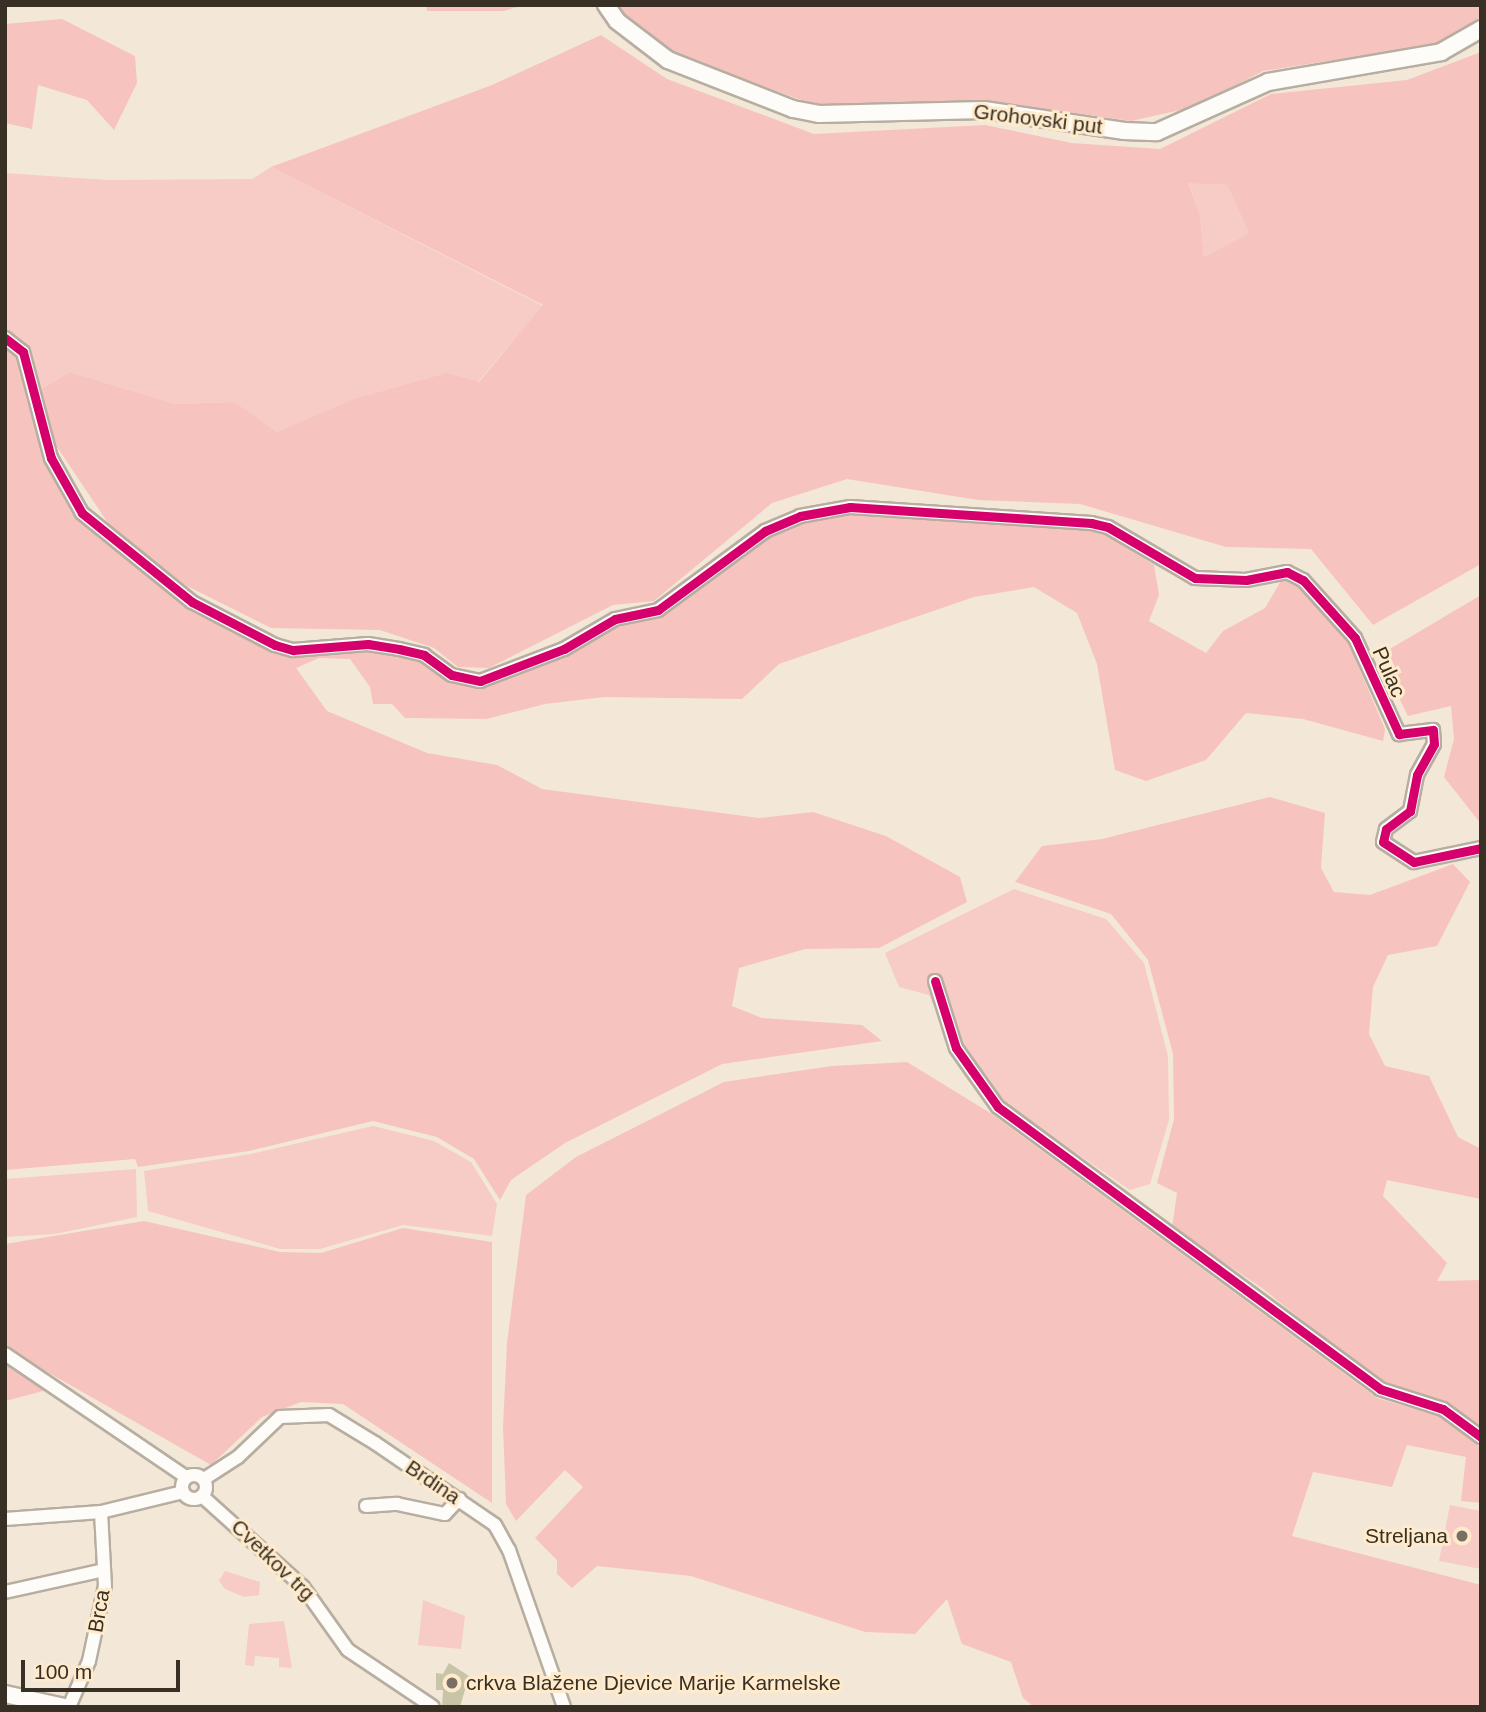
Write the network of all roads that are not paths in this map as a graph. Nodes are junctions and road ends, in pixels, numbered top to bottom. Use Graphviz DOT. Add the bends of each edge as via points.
graph roads {
  1 [pos="606,5"];
  2 [pos="1481,29"];
  3 [pos="5,338"];
  4 [pos="1481,848"];
  5 [pos="935,981"];
  6 [pos="5,1353"];
  7 [pos="1481,1437"];
  8 [pos="186,1478"];
  9 [pos="204,1479"];
  10 [pos="183,1492"];
  11 [pos="202,1496"];
  12 [pos="459,1499"];
  13 [pos="366,1506"];
  14 [pos="101,1512"];
  15 [pos="5,1519"];
  16 [pos="104,1570"];
  17 [pos="5,1592"];
  18 [pos="5,1695"];
  19 [pos="67,1707"];
  20 [pos="433,1707"];
  21 [pos="565,1707"];
  1 -- 2 [label="main road, Grohovski put" via="617,21 668,60 793,109 818,114 984,110 1157,132 1268,82 1441,52"];
  3 -- 4 [label="street, Pulac" via="23,352 58,478 92,525 200,608 275,645 293,650 368,644 424,655 468,680 492,678 564,649 615,619 658,610 765,531 800,516 850,507 1108,527 1195,578 1247,580 1287,572 1303,580 1355,638 1399,734 1433,730 1434,744 1417,775 1410,811 1386,829 1384,842 1414,862"];
  5 -- 7 [label="street" via="956,1048 998,1107 1380,1388 1443,1409"];
  6 -- 8 [label="street"];
  8 -- 9 [label="street"];
  8 -- 10 [label="street"];
  9 -- 11 [label="street"];
  9 -- 12 [label="street, Brdina" via="238,1457 280,1418 329,1415"];
  10 -- 11 [label="street" via="194,1500"];
  10 -- 14 [label="street"];
  11 -- 20 [label="street, Cvetkov trg" via="303,1587 348,1650"];
  12 -- 13 [label="street" via="445,1514 397,1504"];
  12 -- 21 [label="street, Brdina" via="495,1525 509,1550"];
  14 -- 15 [label="street"];
  14 -- 16 [label="street, Brca"];
  16 -- 17 [label="street"];
  16 -- 19 [label="street, Brca" via="89,1661"];
  18 -- 19 [label="main road"];
}
